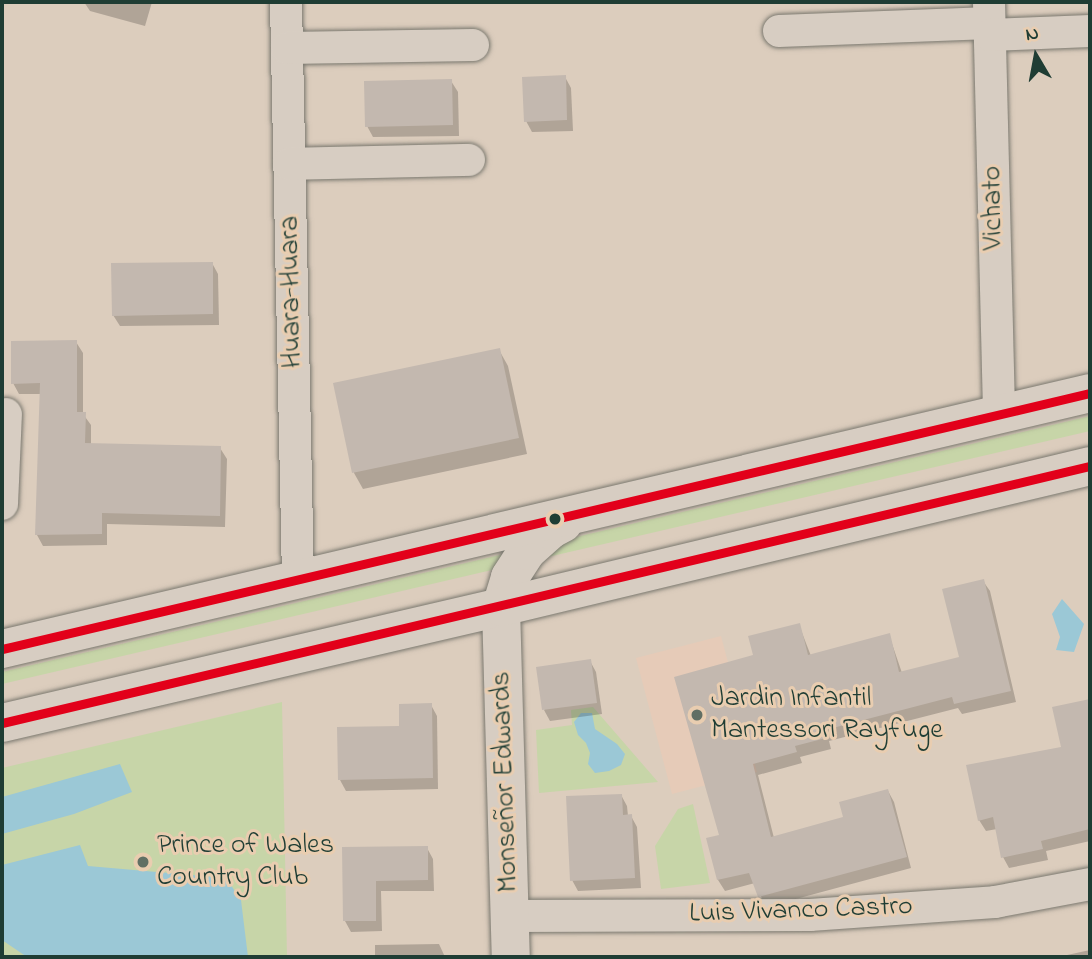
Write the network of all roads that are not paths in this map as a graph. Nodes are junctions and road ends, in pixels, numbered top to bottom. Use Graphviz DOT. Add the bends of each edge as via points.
graph roads {
  1 [pos="286,2"];
  2 [pos="990,20"];
  3 [pos="779,31"];
  4 [pos="1090,31"];
  5 [pos="473,45"];
  6 [pos="286,48"];
  7 [pos="469,160"];
  8 [pos="289,164"];
  9 [pos="1090,393"];
  10 [pos="6,414"];
  11 [pos="999,415"];
  12 [pos="1090,466"];
  13 [pos="2,504"];
  14 [pos="578,515"];
  15 [pos="298,581"];
  16 [pos="501,607"];
  17 [pos="2,649"];
  18 [pos="2,723"];
  19 [pos="1090,884"];
  20 [pos="510,916"];
  21 [pos="511,957"];
  1 -- 6 [label="street, Huara-Huara"];
  2 -- 3 [label="street"];
  2 -- 4 [label="street"];
  2 -- 11 [label="street, Vichato"];
  5 -- 6 [label="street"];
  6 -- 8 [label="street, Huara-Huara"];
  7 -- 8 [label="street"];
  8 -- 15 [label="street, Huara-Huara"];
  9 -- 11 [label="main road"];
  10 -- 13 [label="street"];
  11 -- 14 [label="main road"];
  12 -- 16 [label="main road"];
  14 -- 15 [label="main road"];
  14 -- 16 [label="main road" via="550,530 527,551 510,578"];
  15 -- 17 [label="main road"];
  16 -- 18 [label="main road"];
  16 -- 20 [label="main road, Monseñor Edwards"];
  19 -- 20 [label="street, Luis Vivanco Castro" via="995,902 810,915"];
  20 -- 21 [label="main road, Monseñor Edwards"];
}
